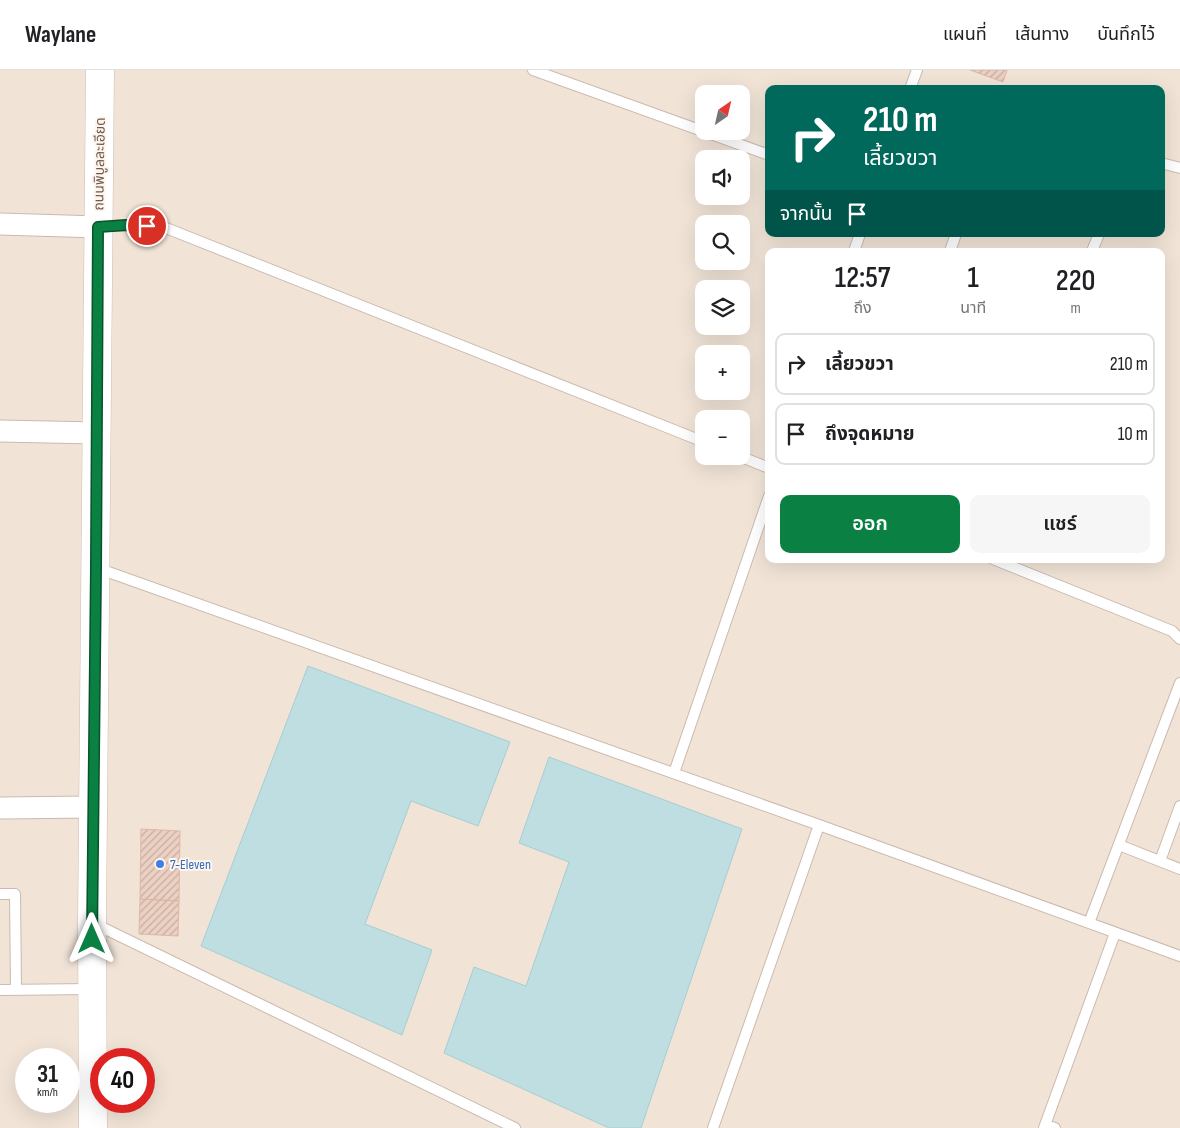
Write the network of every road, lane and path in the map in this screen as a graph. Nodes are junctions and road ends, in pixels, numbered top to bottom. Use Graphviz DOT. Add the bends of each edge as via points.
graph roads {
  1 [pos="100,70"];
  2 [pos="533,70"];
  3 [pos="917,70"];
  4 [pos="911,85"];
  5 [pos="765,154"];
  6 [pos="1165,164"];
  7 [pos="1180,168"];
  8 [pos="0,224"];
  9 [pos="98,227"];
  10 [pos="0,431"];
  11 [pos="97,433"];
  12 [pos="695,438"];
  13 [pos="750,460"];
  14 [pos="765,466"];
  15 [pos="765,508"];
  16 [pos="1003,563"];
  17 [pos="96,568"];
  18 [pos="1180,639"];
  19 [pos="1180,683"];
  20 [pos="1176,703"];
  21 [pos="674,773"];
  22 [pos="1180,806"];
  23 [pos="93,807"];
  24 [pos="0,808"];
  25 [pos="819,825"];
  26 [pos="1119,845"];
  27 [pos="1160,861"];
  28 [pos="1180,869"];
  29 [pos="0,894"];
  30 [pos="92,922"];
  31 [pos="1089,923"];
  32 [pos="1116,933"];
  33 [pos="1180,956"];
  34 [pos="92,989"];
  35 [pos="0,990"];
  36 [pos="16,990"];
  37 [pos="1048,1127"];
  38 [pos="93,1128"];
  39 [pos="515,1128"];
  40 [pos="713,1128"];
  1 -- 9 [label="street, ถนนพิบูลละเอียด"];
  2 -- 5 [label="lane"];
  3 -- 4 [label="lane"];
  6 -- 7 [label="lane"];
  8 -- 9 [label="street"];
  9 -- 11 [label="street, ถนนพิบูลละเอียด"];
  9 -- 12 [label="lane" via="166,228"];
  10 -- 11 [label="street"];
  11 -- 17 [label="street, ถนนพิบูลละเอียด"];
  13 -- 14 [label="lane"];
  15 -- 21 [label="lane"];
  16 -- 18 [label="lane" via="1172,631"];
  17 -- 21 [label="lane"];
  17 -- 23 [label="street, ถนนพิบูลละเอียด"];
  19 -- 20 [label="lane"];
  20 -- 26 [label="lane"];
  21 -- 25 [label="lane"];
  22 -- 27 [label="lane"];
  23 -- 24 [label="street"];
  23 -- 30 [label="street, ถนนพิบูลละเอียด"];
  25 -- 31 [label="lane"];
  25 -- 40 [label="lane"];
  26 -- 27 [label="lane"];
  26 -- 31 [label="lane"];
  27 -- 28 [label="lane"];
  29 -- 36 [label="lane" via="15,894"];
  30 -- 34 [label="street, ถนนพิบูลละเอียด"];
  30 -- 39 [label="lane"];
  31 -- 32 [label="lane"];
  32 -- 33 [label="lane"];
  32 -- 37 [label="lane"];
  34 -- 36 [label="lane"];
  34 -- 38 [label="street, ถนนพิบูลละเอียด"];
  35 -- 36 [label="lane"];
}
